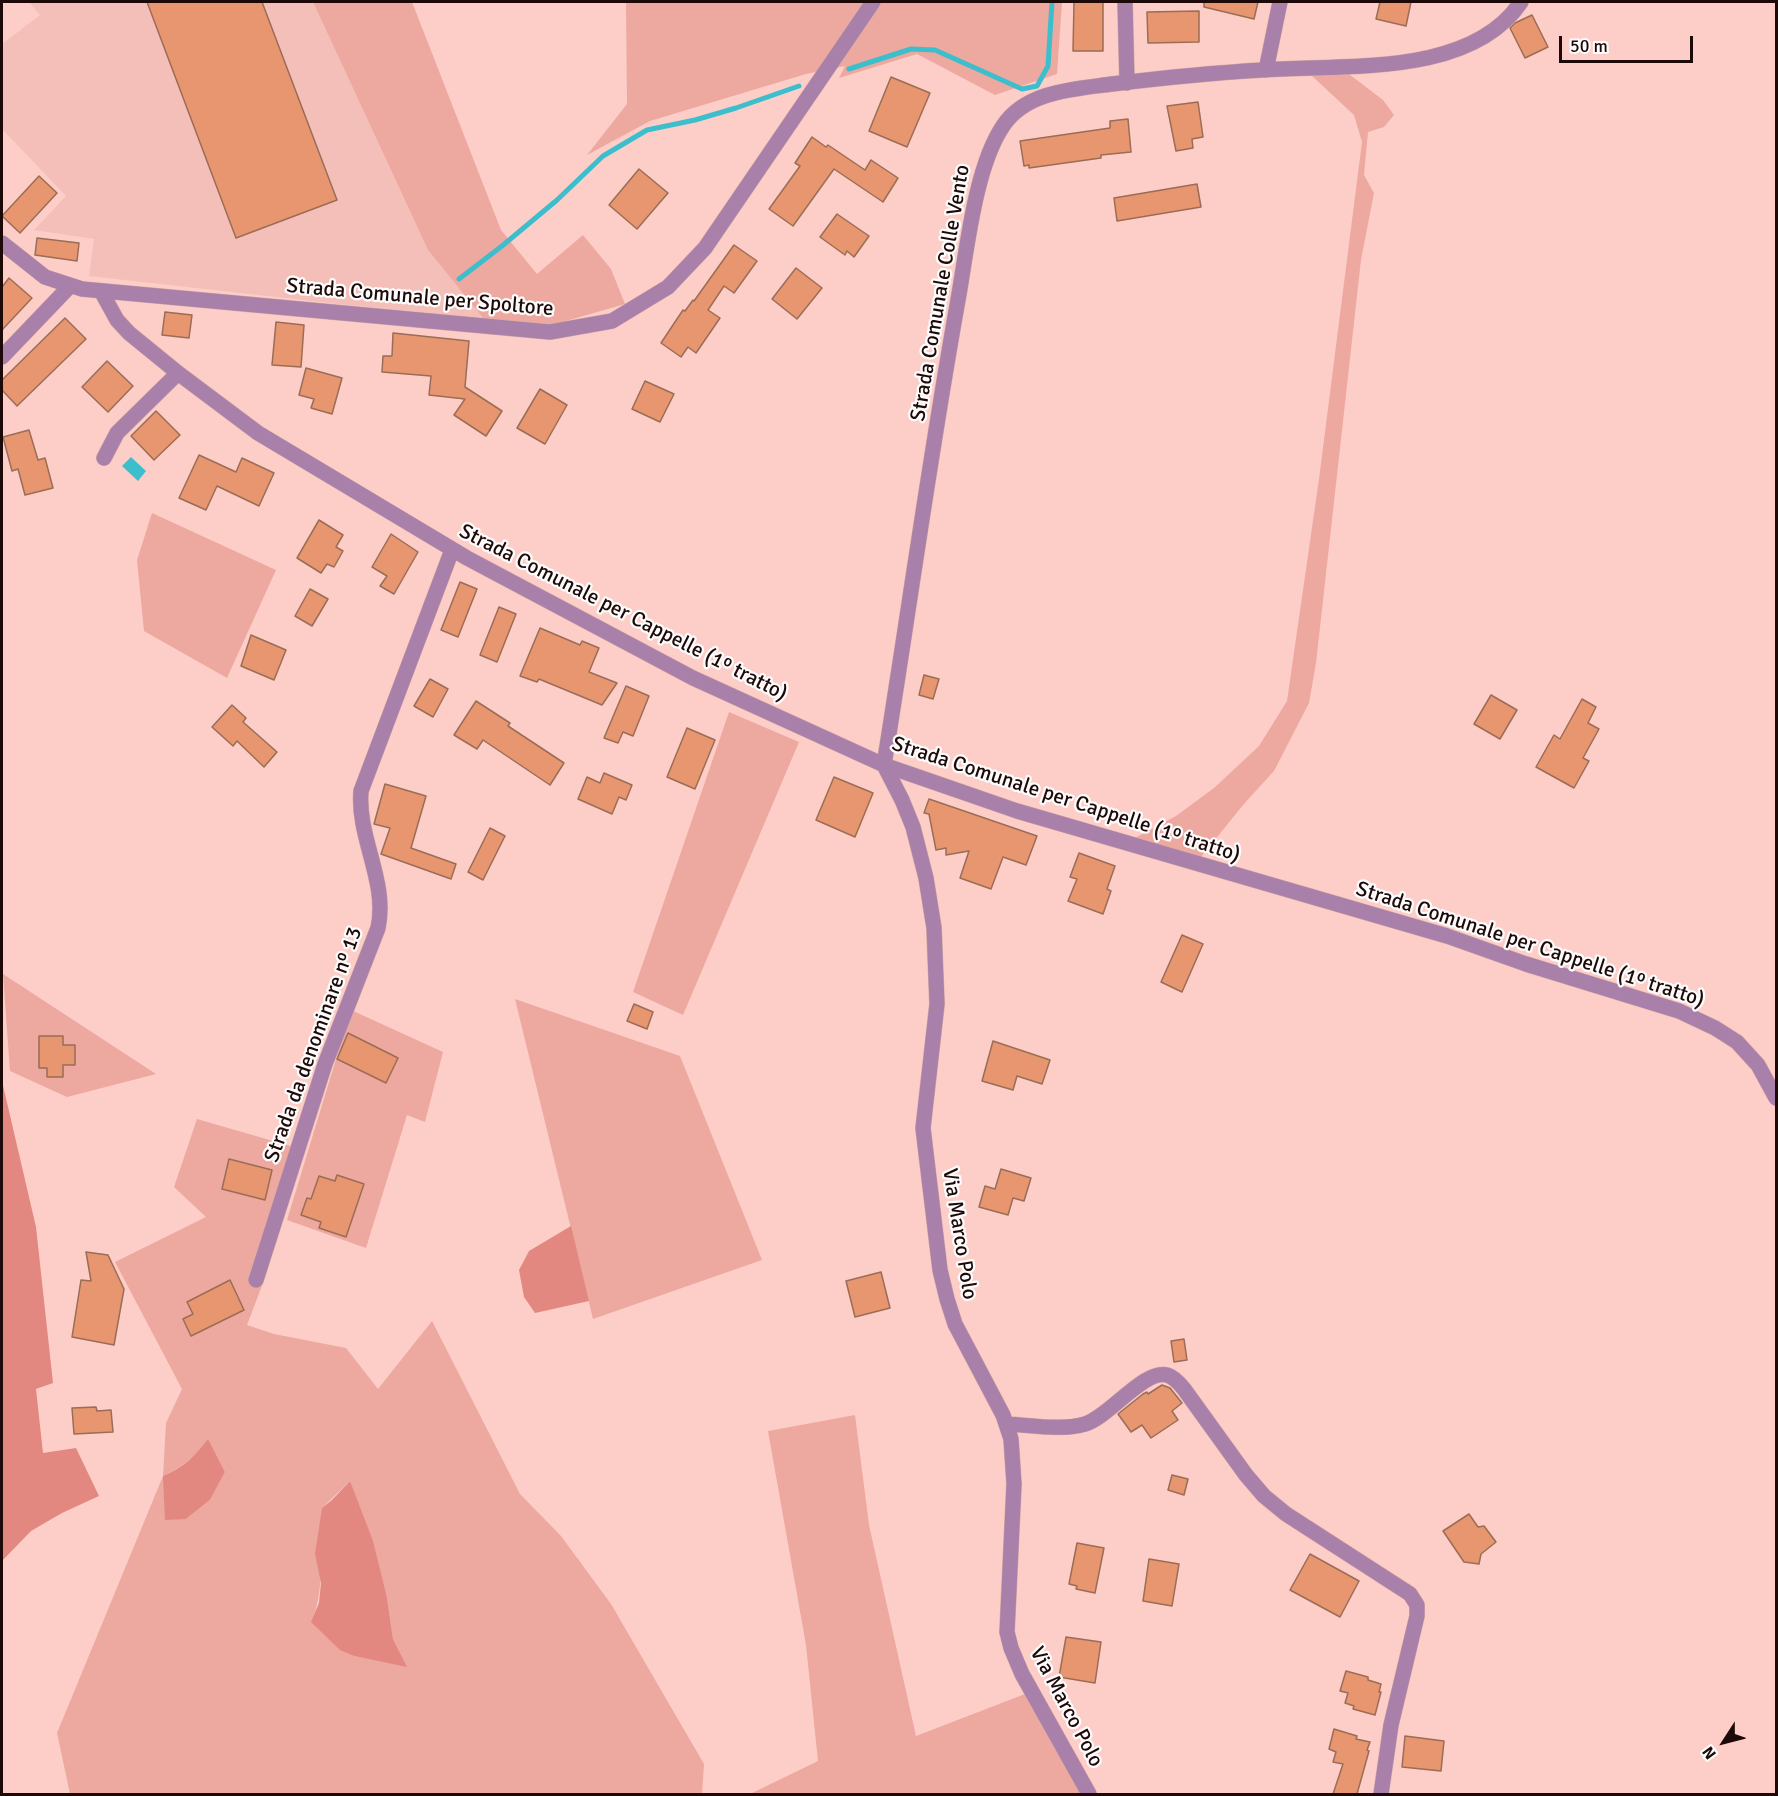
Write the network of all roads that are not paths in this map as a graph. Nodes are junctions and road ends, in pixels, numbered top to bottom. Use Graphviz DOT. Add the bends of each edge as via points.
graph roads {
  1 [pos="873,2"];
  2 [pos="1125,2"];
  3 [pos="1280,2"];
  4 [pos="1521,2"];
  5 [pos="1266,70"];
  6 [pos="1127,83"];
  7 [pos="2,243"];
  8 [pos="69,286"];
  9 [pos="101,291"];
  10 [pos="2,357"];
  11 [pos="178,373"];
  12 [pos="104,458"];
  13 [pos="452,550"];
  14 [pos="884,765"];
  15 [pos="1776,1098"];
  16 [pos="256,1280"];
  17 [pos="1006,1424"];
  18 [pos="1089,1794"];
  19 [pos="1380,1794"];
  1 -- 9 [label="street, Strada Comunale per Spoltore" via="705,248 668,287 612,321 550,332"];
  2 -- 6 [label="street"];
  3 -- 5 [label="street"];
  4 -- 5 [label="street, Strada Comunale Colle Vento" via="1488,33 1434,56 1393,64"];
  5 -- 6 [label="street, Strada Comunale Colle Vento"];
  6 -- 14 [label="street, Strada Comunale Colle Vento" via="1065,91 1029,103 1003,125 986,160 952,335"];
  7 -- 8 [label="street, Strada Comunale per Spoltore" via="37,272"];
  8 -- 9 [label="street, Strada Comunale per Spoltore"];
  8 -- 10 [label="street"];
  9 -- 11 [label="street, Strada Comunale per Cappelle (1º tratto)" via="123,327"];
  11 -- 12 [label="street" via="117,433"];
  11 -- 13 [label="street, Strada Comunale per Cappelle (1º tratto)" via="276,444"];
  13 -- 14 [label="street, Strada Comunale per Cappelle (1º tratto)" via="693,678"];
  13 -- 16 [label="street, Strada da denominare nº 13" via="361,791 361,813 378,885 378,928 325,1064"];
  14 -- 15 [label="street, Strada Comunale per Cappelle (1º tratto)" via="1017,811 1447,936 1679,1011 1737,1042 1758,1065"];
  14 -- 17 [label="street, Via Marco Polo" via="913,827 934,928 938,1004 923,1128 940,1270 955,1324"];
  17 -- 18 [label="street, Via Marco Polo" via="1014,1463 1008,1632 1011,1648"];
  17 -- 19 [label="street" via="1086,1424 1147,1379 1167,1375 1184,1389 1264,1496 1410,1594 1418,1605 1418,1616 1391,1725"];
}
